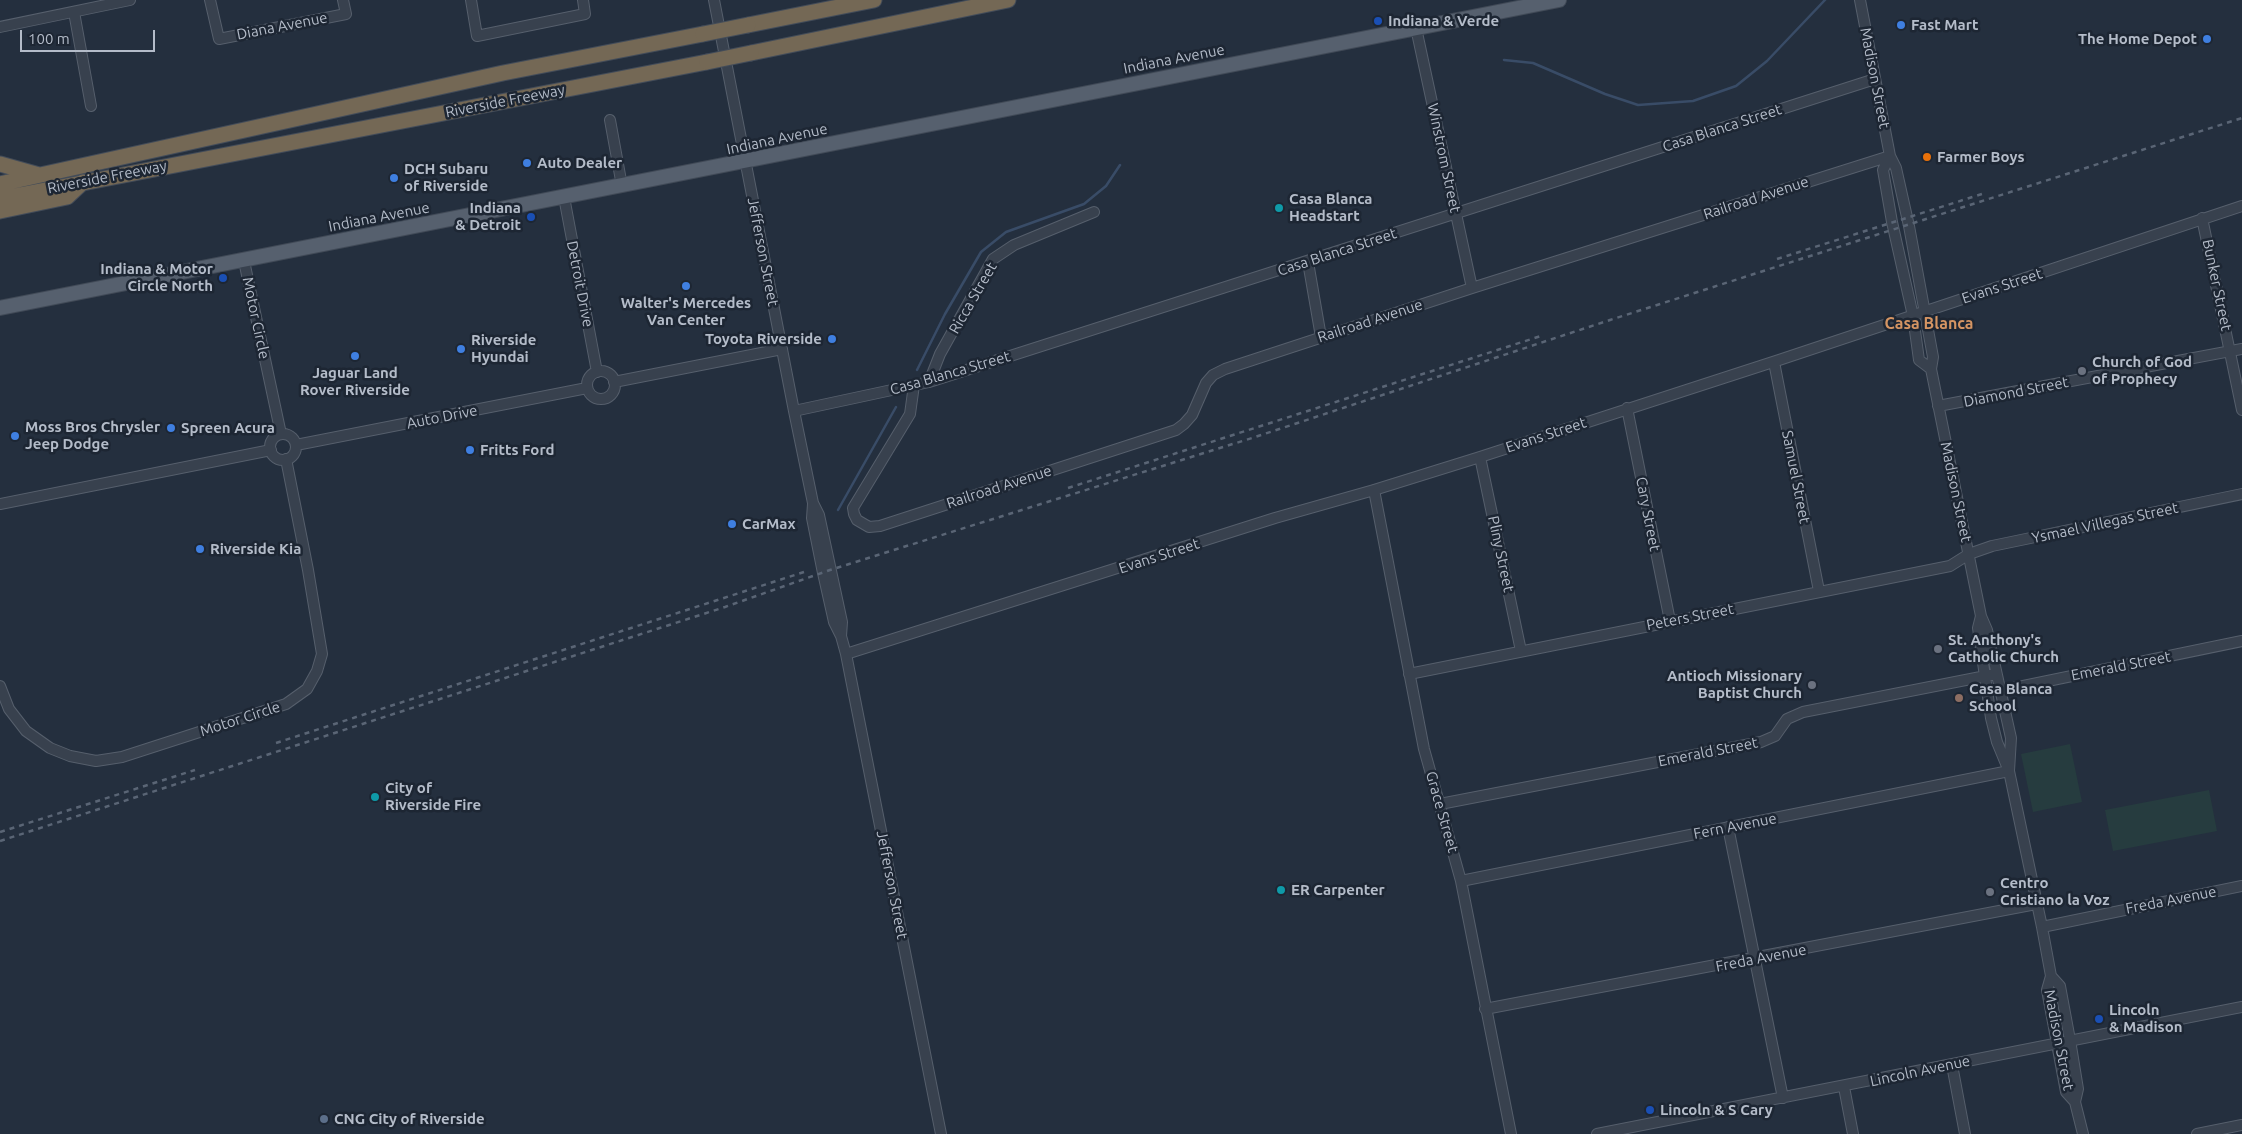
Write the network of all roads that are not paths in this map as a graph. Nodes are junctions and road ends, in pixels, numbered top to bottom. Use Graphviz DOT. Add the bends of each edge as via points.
graph roads {
  1 [pos="130,0"];
  2 [pos="210,0"];
  3 [pos="343,0"];
  4 [pos="471,0"];
  5 [pos="583,0"];
  6 [pos="714,0"];
  7 [pos="874,0"];
  8 [pos="1008,0"];
  9 [pos="1559,0"];
  10 [pos="1860,0"];
  11 [pos="74,12"];
  12 [pos="0,27"];
  13 [pos="1416,28"];
  14 [pos="1875,79"];
  15 [pos="91,106"];
  16 [pos="610,120"];
  17 [pos="1890,156"];
  18 [pos="746,162"];
  19 [pos="0,164"];
  20 [pos="41,176"];
  21 [pos="83,182"];
  22 [pos="0,184"];
  23 [pos="622,186"];
  24 [pos="564,197"];
  25 [pos="0,199"];
  26 [pos="2242,206"];
  27 [pos="0,212"];
  28 [pos="1094,212"];
  29 [pos="1456,215"];
  30 [pos="2202,218"];
  31 [pos="244,261"];
  32 [pos="1308,262"];
  33 [pos="1472,288"];
  34 [pos="0,308"];
  35 [pos="1926,311"];
  36 [pos="1913,316"];
  37 [pos="1321,337"];
  38 [pos="782,349"];
  39 [pos="2242,349"];
  40 [pos="2231,351"];
  41 [pos="1774,362"];
  42 [pos="1931,369"];
  43 [pos="597,372"];
  44 [pos="614,382"];
  45 [pos="929,382"];
  46 [pos="914,385"];
  47 [pos="587,388"];
  48 [pos="1938,406"];
  49 [pos="1627,408"];
  50 [pos="2242,410"];
  51 [pos="794,411"];
  52 [pos="281,434"];
  53 [pos="296,445"];
  54 [pos="271,450"];
  55 [pos="1480,456"];
  56 [pos="286,459"];
  57 [pos="1374,490"];
  58 [pos="2242,494"];
  59 [pos="0,504"];
  60 [pos="1969,554"];
  61 [pos="1819,591"];
  62 [pos="1670,621"];
  63 [pos="2242,641"];
  64 [pos="1521,651"];
  65 [pos="846,654"];
  66 [pos="1409,674"];
  67 [pos="1991,675"];
  68 [pos="0,686"];
  69 [pos="1999,691"];
  70 [pos="2010,771"];
  71 [pos="1440,804"];
  72 [pos="1728,827"];
  73 [pos="1461,880"];
  74 [pos="2242,886"];
  75 [pos="2036,904"];
  76 [pos="2042,926"];
  77 [pos="1755,959"];
  78 [pos="2051,976"];
  79 [pos="2242,1007"];
  80 [pos="1486,1009"];
  81 [pos="2070,1040"];
  82 [pos="2056,1043"];
  83 [pos="1952,1065"];
  84 [pos="1844,1087"];
  85 [pos="1783,1098"];
  86 [pos="2075,1102"];
  87 [pos="2242,1125"];
  88 [pos="941,1134"];
  89 [pos="1511,1134"];
  90 [pos="1597,1134"];
  91 [pos="1853,1134"];
  92 [pos="1965,1134"];
  93 [pos="2083,1134"];
  94 [pos="2197,1134"];
  1 -- 11 [label="street"];
  2 -- 3 [label="street, Diana Avenue" via="219,39 346,14"];
  4 -- 5 [label="street" via="477,36 585,14"];
  6 -- 18 [label="street, Jefferson Street"];
  7 -- 20 [label="highway, Riverside Freeway, bridge" via="502,73"];
  8 -- 21 [label="highway, Riverside Freeway, bridge" via="707,62"];
  9 -- 13 [label="main road, Indiana Avenue"];
  10 -- 14 [label="street, Madison Street"];
  11 -- 12 [label="street"];
  11 -- 15 [label="street"];
  13 -- 18 [label="main road, Indiana Avenue"];
  13 -- 29 [label="street, Winstrom Street"];
  14 -- 17 [label="street, Madison Street"];
  14 -- 29 [label="street, Casa Blanca Street"];
  16 -- 23 [label="street"];
  17 -- 33 [label="street, Railroad Avenue"];
  17 -- 35 [label="street, Madison Street" via="1896,168"];
  17 -- 36 [label="street, Madison Street" via="1883,170"];
  18 -- 23 [label="main road, Indiana Avenue"];
  18 -- 38 [label="street, Jefferson Street"];
  19 -- 20 [label="highway"];
  20 -- 22 [label="highway, Riverside Freeway"];
  21 -- 25 [label="highway, Riverside Freeway"];
  21 -- 27 [label="highway" via="67,197"];
  23 -- 24 [label="main road, Indiana Avenue"];
  24 -- 31 [label="main road, Indiana Avenue"];
  24 -- 43 [label="street, Detroit Drive"];
  26 -- 30 [label="street, Evans Street"];
  28 -- 45 [label="street, Ricca Street" via="1014,245 993,259 940,354"];
  29 -- 32 [label="street, Casa Blanca Street"];
  29 -- 33 [label="street, Winstrom Street"];
  30 -- 35 [label="street, Evans Street"];
  30 -- 40 [label="street, Bunker Street"];
  31 -- 34 [label="main road, Indiana Avenue"];
  31 -- 52 [label="street, Motor Circle"];
  32 -- 37 [label="street"];
  32 -- 45 [label="street, Casa Blanca Street"];
  33 -- 37 [label="street, Railroad Avenue"];
  35 -- 36 [label="street, Evans Street"];
  35 -- 42 [label="street, Madison Street" via="1933,357"];
  36 -- 41 [label="street, Evans Street"];
  36 -- 42 [label="street, Madison Street" via="1919,360"];
  37 -- 46 [label="street, Railroad Avenue" via="1213,375 1199,395 1192,415 1176,430 869,527 858,520 853,508 910,414"];
  38 -- 44 [label="street"];
  38 -- 51 [label="street, Jefferson Street"];
  39 -- 40 [label="street, Diamond Street"];
  40 -- 48 [label="street, Diamond Street"];
  40 -- 50 [label="street, Bunker Street"];
  41 -- 49 [label="street, Evans Street"];
  41 -- 61 [label="street, Samuel Street"];
  42 -- 48 [label="street, Madison Street"];
  43 -- 44 [label="street" via="605,372"];
  43 -- 47 [label="street" via="590,377"];
  44 -- 47 [label="street" via="611,394 604,398 592,395"];
  45 -- 46 [label="street, Casa Blanca Street"];
  46 -- 51 [label="street, Casa Blanca Street"];
  47 -- 53 [label="street, Auto Drive"];
  48 -- 60 [label="street, Madison Street"];
  49 -- 55 [label="street, Evans Street"];
  49 -- 62 [label="street, Cary Street"];
  51 -- 65 [label="street, Jefferson Street" via="823,573 834,622"];
  52 -- 53 [label="street" via="290,436"];
  52 -- 54 [label="street" via="272,440"];
  53 -- 56 [label="street" via="295,452"];
  54 -- 56 [label="street" via="275,456"];
  54 -- 59 [label="street"];
  55 -- 57 [label="street, Evans Street"];
  55 -- 64 [label="street, Pliny Street"];
  56 -- 68 [label="street, Motor Circle" via="322,654 307,689 286,704 122,757 96,761 50,748 26,731 9,709"];
  57 -- 65 [label="street, Evans Street"];
  57 -- 66 [label="street, Grace Street"];
  58 -- 60 [label="street, Ysmael Villegas Street" via="1992,546"];
  60 -- 61 [label="street, Peters Street" via="1950,566"];
  60 -- 67 [label="street, Madison Street" via="1981,616 1987,630"];
  61 -- 62 [label="street, Peters Street"];
  62 -- 64 [label="street, Peters Street"];
  63 -- 69 [label="street, Emerald Street"];
  64 -- 66 [label="street, Peters Street"];
  65 -- 88 [label="street, Jefferson Street"];
  66 -- 71 [label="street, Grace Street" via="1424,749"];
  67 -- 69 [label="street, Madison Street"];
  67 -- 70 [label="street, Madison Street" via="1991,718"];
  67 -- 71 [label="street, Emerald Street" via="1798,713 1787,719 1775,736 1761,742"];
  69 -- 70 [label="street, Madison Street" via="2011,738"];
  70 -- 72 [label="street, Fern Avenue"];
  70 -- 75 [label="street, Madison Street"];
  71 -- 73 [label="street, Grace Street"];
  72 -- 73 [label="street, Fern Avenue"];
  72 -- 77 [label="street"];
  73 -- 80 [label="street, Grace Street"];
  74 -- 76 [label="street, Freda Avenue"];
  75 -- 76 [label="street, Madison Street"];
  75 -- 77 [label="street, Freda Avenue"];
  76 -- 78 [label="street, Madison Street"];
  77 -- 80 [label="street, Freda Avenue"];
  77 -- 85 [label="street"];
  78 -- 81 [label="street, Madison Street" via="2060,986"];
  78 -- 82 [label="street, Madison Street" via="2047,990"];
  79 -- 81 [label="street, Lincoln Avenue"];
  80 -- 89 [label="street, Grace Street"];
  81 -- 82 [label="street, Lincoln Avenue"];
  81 -- 86 [label="street, Madison Street" via="2078,1089"];
  82 -- 83 [label="street, Lincoln Avenue"];
  82 -- 86 [label="street, Madison Street" via="2066,1092"];
  83 -- 84 [label="street, Lincoln Avenue"];
  83 -- 92 [label="street"];
  84 -- 85 [label="street, Lincoln Avenue"];
  84 -- 91 [label="street"];
  85 -- 90 [label="street, Lincoln Avenue"];
  86 -- 93 [label="street, Madison Street"];
  87 -- 94 [label="street"];
}
